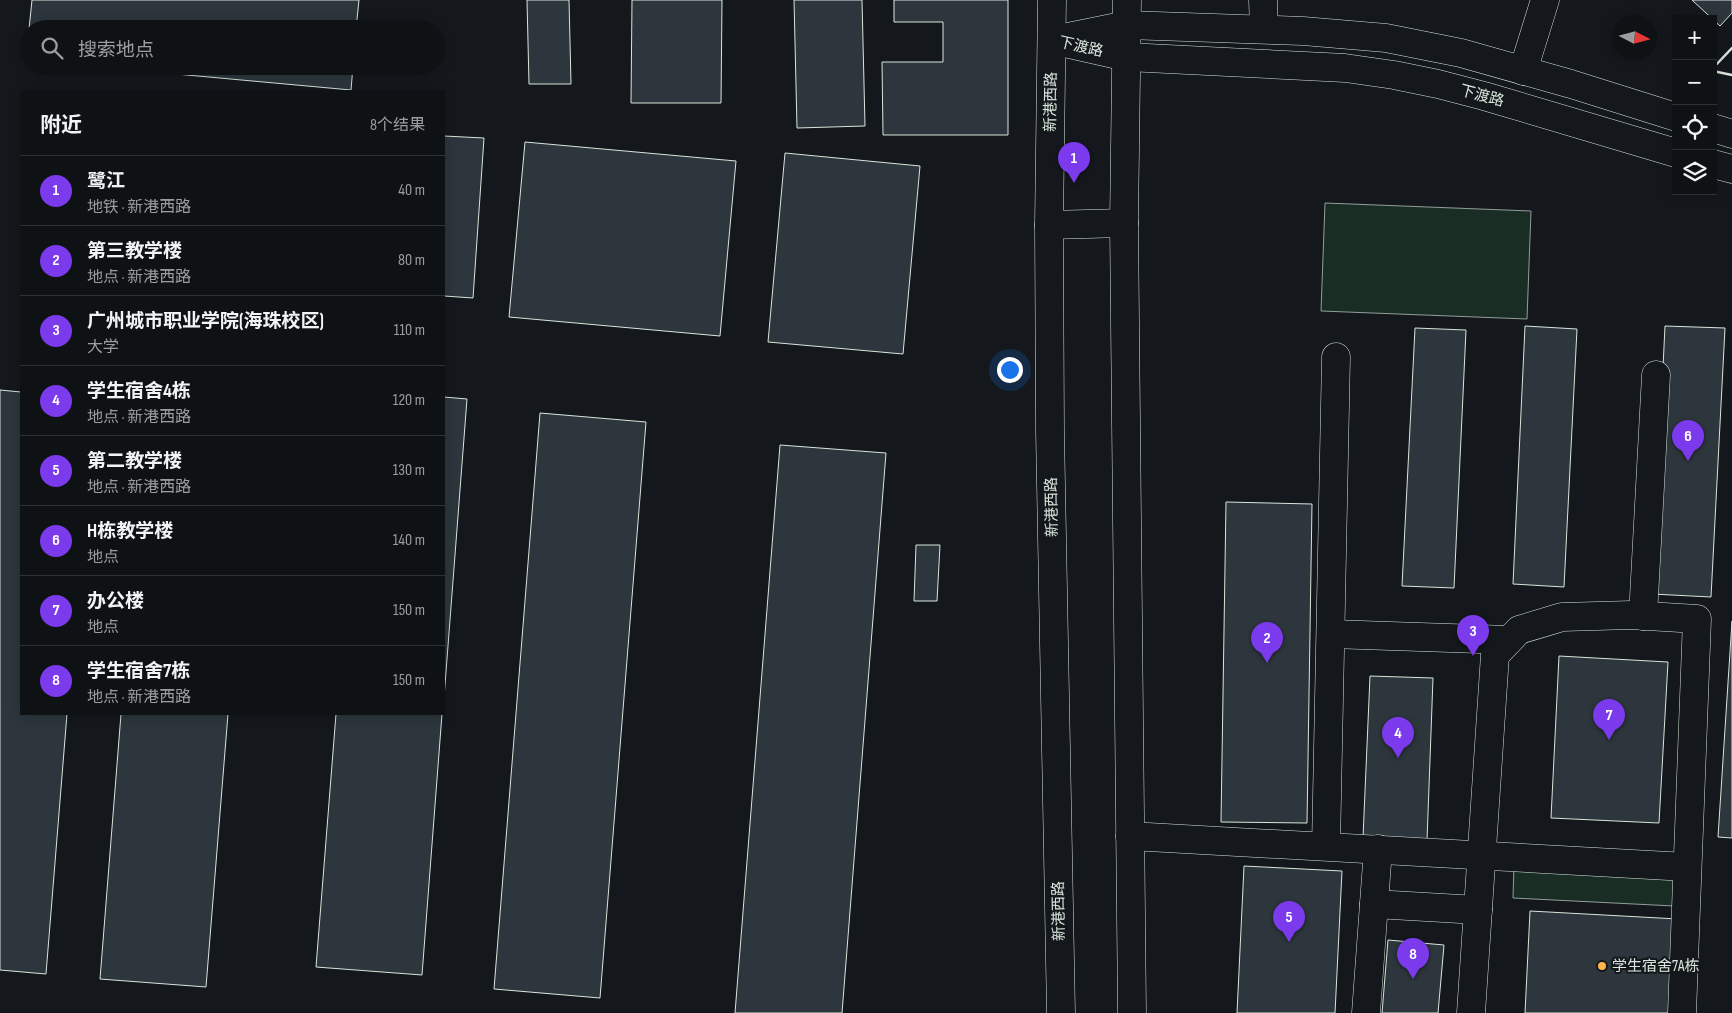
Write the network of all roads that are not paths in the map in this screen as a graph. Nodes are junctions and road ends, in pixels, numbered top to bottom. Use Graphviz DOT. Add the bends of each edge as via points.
graph roads {
  1 [pos="1052,0"];
  2 [pos="1263,0"];
  3 [pos="1545,0"];
  4 [pos="1127,13"];
  5 [pos="1264,29"];
  6 [pos="1052,40"];
  7 [pos="1127,57"];
  8 [pos="1523,71"];
  9 [pos="1672,116"];
  10 [pos="1717,129"];
  11 [pos="1732,134"];
  12 [pos="1672,152"];
  13 [pos="1717,165"];
  14 [pos="1732,170"];
  15 [pos="1124,223"];
  16 [pos="1049,225"];
  17 [pos="1336,357"];
  18 [pos="1656,375"];
  19 [pos="1643,616"];
  20 [pos="1331,634"];
  21 [pos="1509,640"];
  22 [pos="1130,836"];
  23 [pos="1326,846"];
  24 [pos="1378,849"];
  25 [pos="1482,855"];
  26 [pos="1687,866"];
  27 [pos="1374,904"];
  28 [pos="1478,910"];
  29 [pos="1061,1013"];
  30 [pos="1132,1013"];
  31 [pos="1366,1013"];
  32 [pos="1471,1013"];
  33 [pos="1682,1013"];
  1 -- 6 [label="main road, 新港西路"];
  2 -- 5 [label="main road"];
  3 -- 8 [label="main road"];
  4 -- 5 [label="main road, 下渡路"];
  4 -- 6 [label="main road, 下渡路"];
  4 -- 7 [label="main road"];
  5 -- 8 [label="main road, 下渡路" via="1386,38 1461,53"];
  6 -- 7 [label="main road, 下渡路"];
  6 -- 16 [label="main road, 新港西路"];
  7 -- 12 [label="main road, 下渡路" via="1336,68 1394,76 1484,96"];
  7 -- 15 [label="main road"];
  8 -- 9 [label="main road, 下渡路"];
  10 -- 11 [label="main road"];
  13 -- 14 [label="main road"];
  15 -- 16 [label="main road"];
  15 -- 22 [label="main road"];
  16 -- 29 [label="main road, 新港西路"];
  17 -- 20 [label="main road"];
  18 -- 19 [label="main road"];
  19 -- 21 [label="main road" via="1562,617 1519,630"];
  19 -- 26 [label="main road" via="1697,620"];
  20 -- 21 [label="main road"];
  20 -- 23 [label="main road"];
  21 -- 25 [label="main road" via="1495,655"];
  22 -- 23 [label="main road"];
  22 -- 30 [label="main road"];
  23 -- 24 [label="main road"];
  24 -- 25 [label="main road"];
  24 -- 27 [label="main road"];
  25 -- 26 [label="main road"];
  25 -- 28 [label="main road"];
  26 -- 33 [label="main road"];
  27 -- 28 [label="main road"];
  27 -- 31 [label="main road"];
  28 -- 32 [label="main road"];
}
